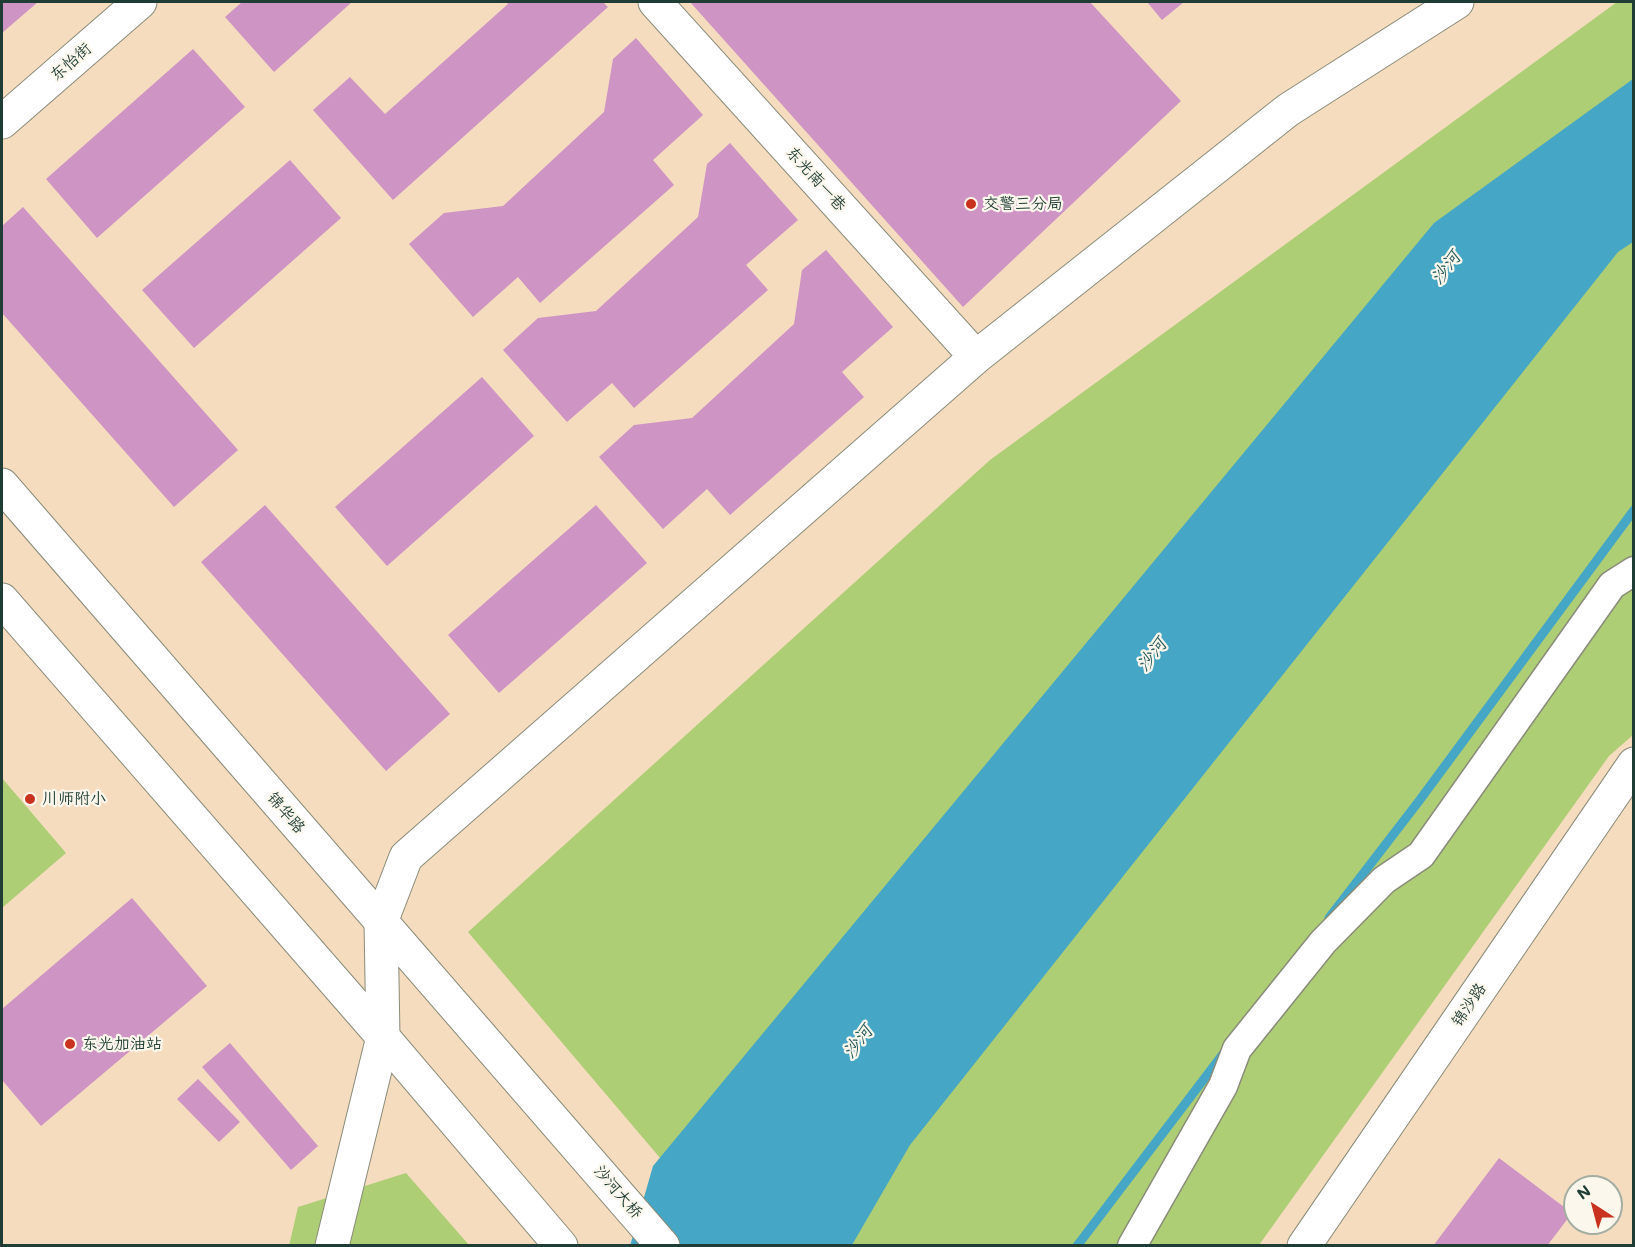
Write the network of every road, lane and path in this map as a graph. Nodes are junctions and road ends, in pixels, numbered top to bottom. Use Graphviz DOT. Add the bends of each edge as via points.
graph roads {
  1 [pos="140,2"];
  2 [pos="656,2"];
  3 [pos="1457,2"];
  4 [pos="2,122"];
  5 [pos="976,357"];
  6 [pos="2,485"];
  7 [pos="1634,571"];
  8 [pos="2,600"];
  9 [pos="1634,764"];
  10 [pos="381,922"];
  11 [pos="383,1037"];
  12 [pos="573,1139"];
  13 [pos="333,1245"];
  14 [pos="561,1245"];
  15 [pos="663,1245"];
  16 [pos="1132,1245"];
  17 [pos="1304,1245"];
  1 -- 4 [label="street, 东怡街"];
  2 -- 5 [label="street, 东光南一巷"];
  3 -- 5 [label="street" via="1288,110"];
  5 -- 10 [label="street" via="406,857"];
  6 -- 10 [label="street, 锦华路"];
  7 -- 16 [label="street" via="1612,585 1421,855 1384,880 1323,942 1237,1049 1223,1086"];
  8 -- 11 [label="street"];
  9 -- 17 [label="street, 锦沙路"];
  10 -- 11 [label="street"];
  10 -- 12 [label="street, 锦华路"];
  11 -- 13 [label="street"];
  11 -- 14 [label="street"];
  12 -- 15 [label="street, 沙河大桥"];
}
